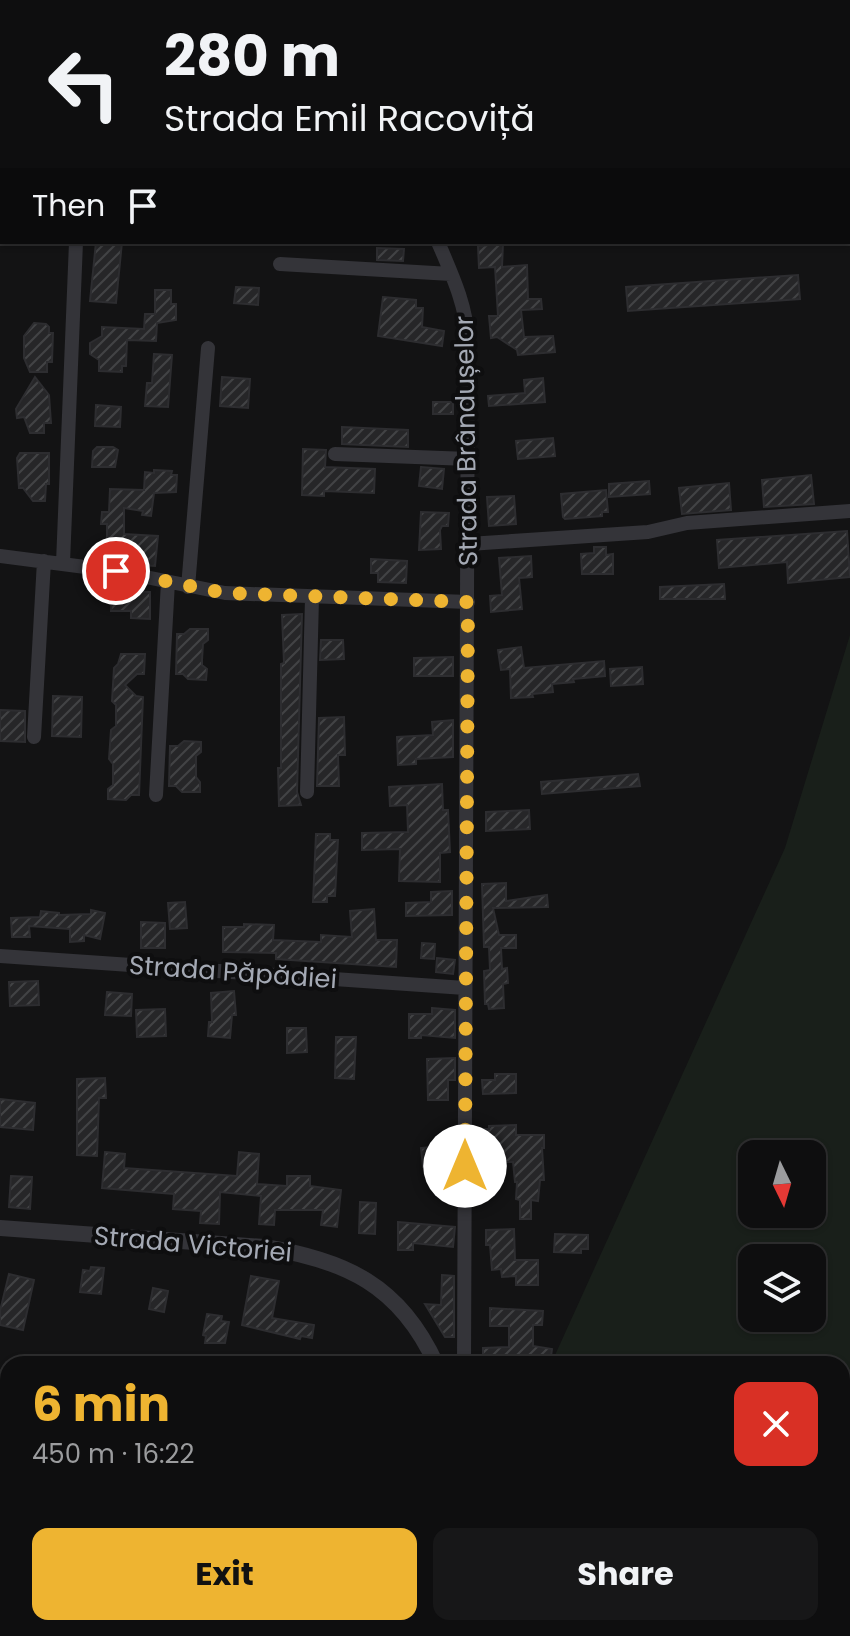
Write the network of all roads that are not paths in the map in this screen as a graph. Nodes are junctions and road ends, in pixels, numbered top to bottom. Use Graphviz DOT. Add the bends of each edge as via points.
graph roads {
  1 [pos="76,244"];
  2 [pos="439,244"];
  3 [pos="280,264"];
  4 [pos="451,274"];
  5 [pos="208,348"];
  6 [pos="335,454"];
  7 [pos="469,459"];
  8 [pos="850,511"];
  9 [pos="469,544"];
  10 [pos="0,556"];
  11 [pos="44,561"];
  12 [pos="63,563"];
  13 [pos="168,582"];
  14 [pos="188,587"];
  15 [pos="312,598"];
  16 [pos="468,602"];
  17 [pos="34,737"];
  18 [pos="307,792"];
  19 [pos="156,795"];
  20 [pos="0,956"];
  21 [pos="465,988"];
  22 [pos="0,1228"];
  23 [pos="432,1356"];
  24 [pos="464,1356"];
  1 -- 12 [label="street"];
  2 -- 4 [label="street, Strada Brândușelor"];
  3 -- 4 [label="street"];
  4 -- 7 [label="street, Strada Brândușelor" via="466,314"];
  5 -- 14 [label="street"];
  6 -- 7 [label="street"];
  7 -- 9 [label="street, Strada Brândușelor"];
  8 -- 9 [label="street"];
  9 -- 16 [label="street, Strada Brândușelor"];
  10 -- 11 [label="street"];
  11 -- 12 [label="street"];
  11 -- 17 [label="street"];
  12 -- 13 [label="street"];
  13 -- 14 [label="street"];
  13 -- 19 [label="street"];
  14 -- 15 [label="street"];
  15 -- 16 [label="street"];
  15 -- 18 [label="street"];
  16 -- 21 [label="street, Strada Brândușelor"];
  20 -- 21 [label="street, Strada Păpădiei"];
  21 -- 24 [label="street, Strada Brândușelor"];
  22 -- 23 [label="street, Strada Victoriei" via="264,1247 336,1263 401,1309"];
}
